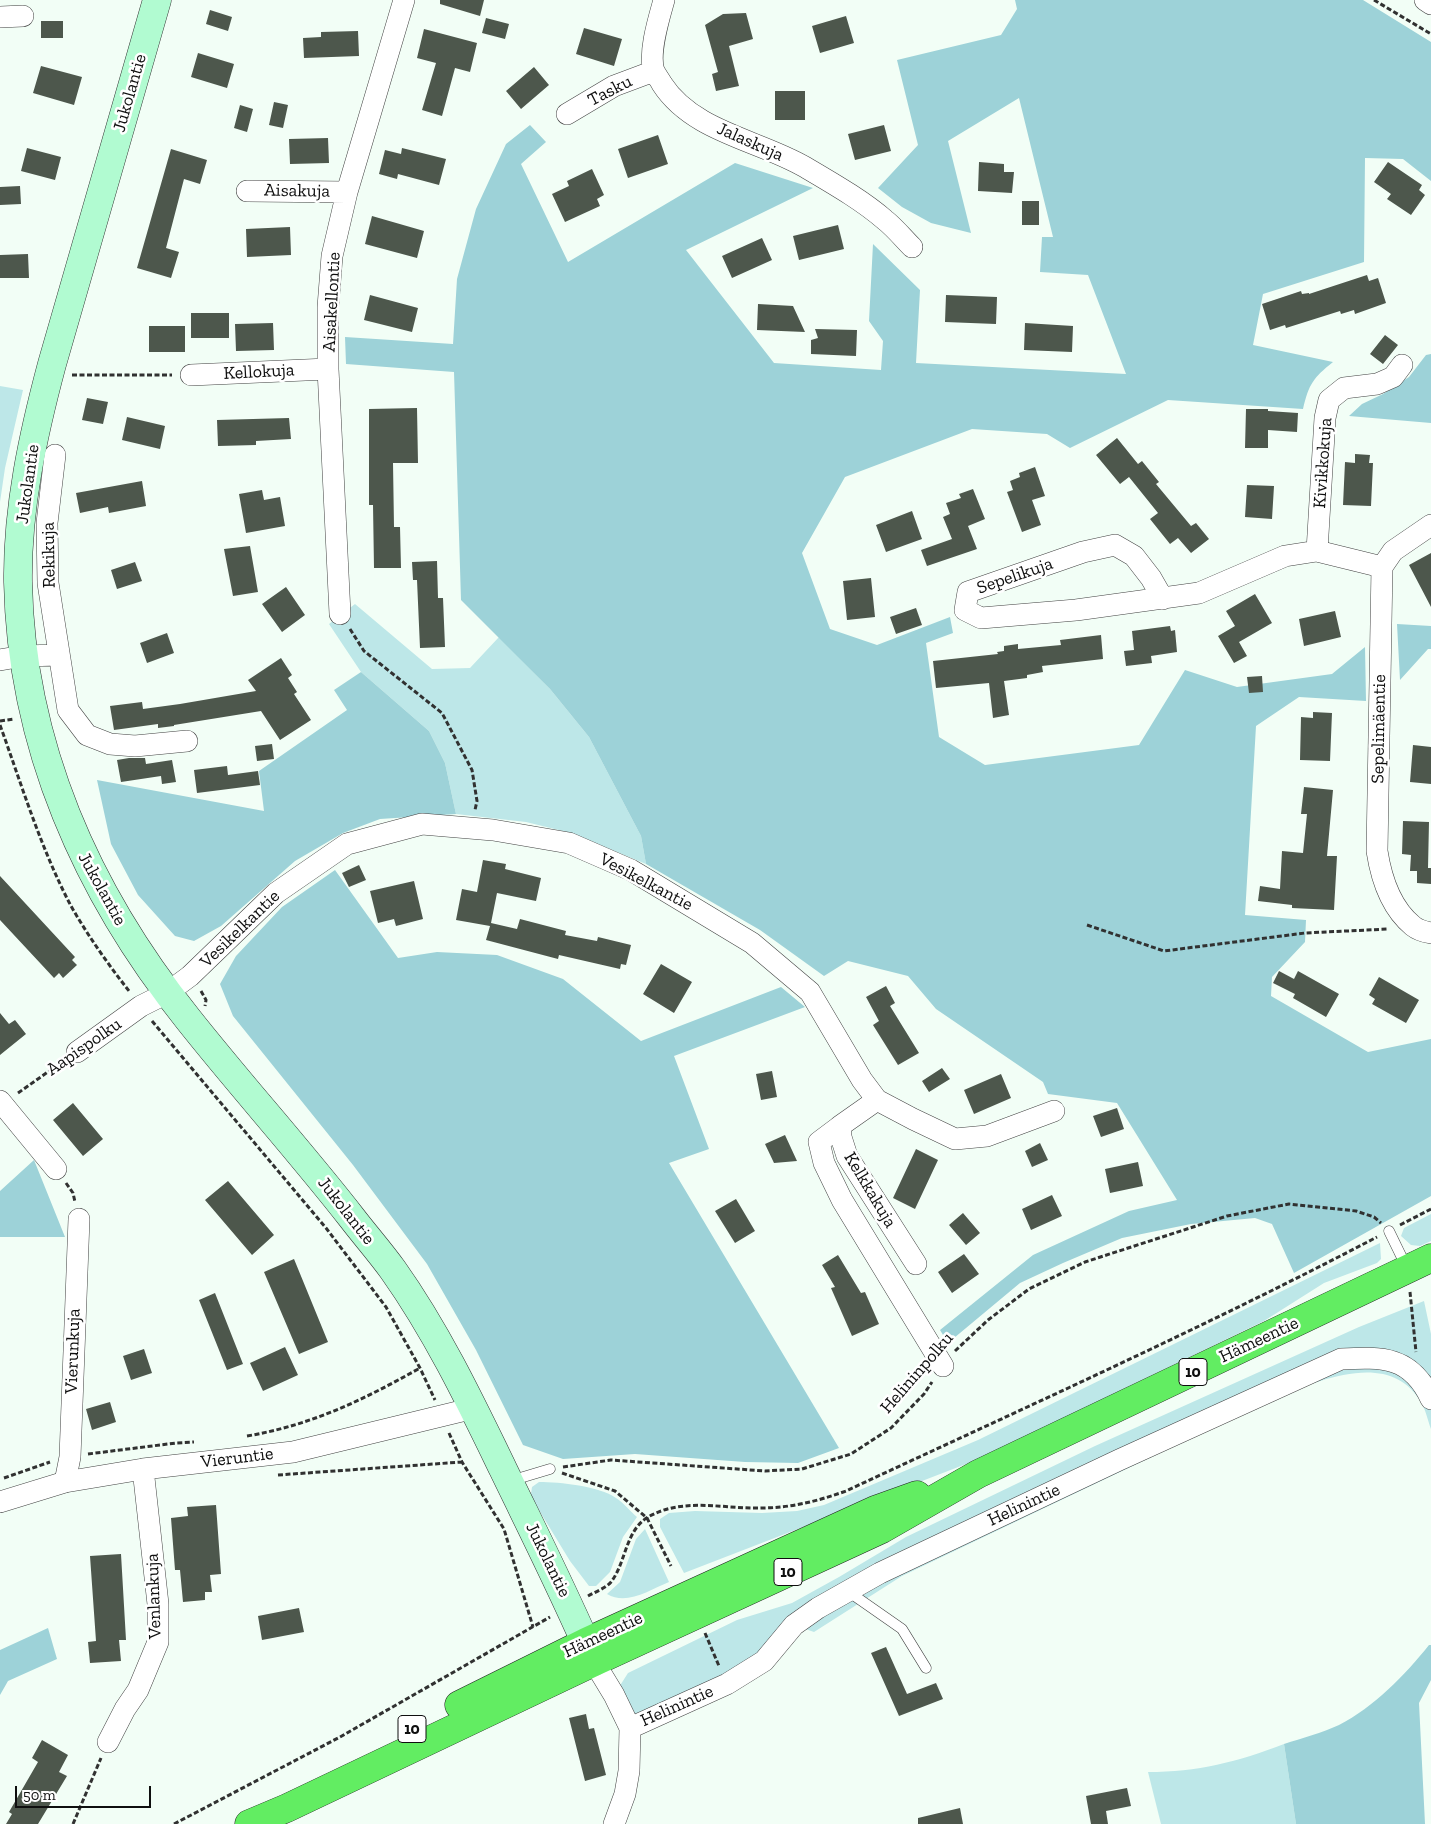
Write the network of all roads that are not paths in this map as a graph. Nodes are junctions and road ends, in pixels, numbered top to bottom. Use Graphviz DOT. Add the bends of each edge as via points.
graph roads {
  1 [pos="157,0"];
  2 [pos="404,0"];
  3 [pos="664,0"];
  4 [pos="1424,0"];
  5 [pos="1431,4"];
  6 [pos="23,16"];
  7 [pos="0,17"];
  8 [pos="654,71"];
  9 [pos="567,114"];
  10 [pos="246,191"];
  11 [pos="347,192"];
  12 [pos="912,247"];
  13 [pos="1402,365"];
  14 [pos="328,369"];
  15 [pos="190,375"];
  16 [pos="55,455"];
  17 [pos="1431,525"];
  18 [pos="1317,551"];
  19 [pos="1382,567"];
  20 [pos="1163,599"];
  21 [pos="340,614"];
  22 [pos="59,655"];
  23 [pos="11,658"];
  24 [pos="186,741"];
  25 [pos="1422,930"];
  26 [pos="167,992"];
  27 [pos="77,1052"];
  28 [pos="877,1100"];
  29 [pos="1,1102"];
  30 [pos="1054,1111"];
  31 [pos="839,1127"];
  32 [pos="56,1169"];
  33 [pos="79,1219"];
  34 [pos="1389,1231"];
  35 [pos="916,1264"];
  36 [pos="1418,1272"];
  37 [pos="943,1366"];
  38 [pos="1431,1399"];
  39 [pos="474,1408"];
  40 [pos="143,1469"];
  41 [pos="550,1469"];
  42 [pos="509,1481"];
  43 [pos="65,1482"];
  44 [pos="0,1502"];
  45 [pos="849,1592"];
  46 [pos="590,1652"];
  47 [pos="926,1668"];
  48 [pos="630,1728"];
  49 [pos="108,1742"];
  50 [pos="242,1824"];
  51 [pos="249,1824"];
  52 [pos="614,1824"];
  1 -- 23 [label="street, Jukolantie" via="36,425 22,518"];
  2 -- 11 [label="street, Aisakellontie"];
  3 -- 8 [label="street" via="653,47"];
  4 -- 5 [label="street"];
  6 -- 7 [label="street"];
  8 -- 9 [label="street, Tasku" via="614,86"];
  8 -- 12 [label="street, Jalaskuja" via="686,110 713,126 804,166 885,220"];
  10 -- 11 [label="street, Aisakuja"];
  11 -- 14 [label="street, Aisakellontie" via="332,256"];
  13 -- 18 [label="street, Kivikkokuja" via="1393,378 1377,384 1344,388 1329,400 1325,418"];
  14 -- 15 [label="street, Kellokuja"];
  14 -- 21 [label="street, Aisakellontie"];
  16 -- 22 [label="street, Rekikuja" via="47,523 48,583"];
  17 -- 19 [label="street" via="1392,551"];
  18 -- 19 [label="street, Sepelikuja"];
  18 -- 20 [label="street, Sepelikuja" via="1285,556 1199,593"];
  19 -- 25 [label="street, Sepelimäentie" via="1379,869 1399,911"];
  20 -- 20 [label="street, Sepelikuja" via="981,618 964,610 968,592 1083,552 1115,545 1134,556"];
  22 -- 23 [label="street"];
  22 -- 24 [label="street, Rekikuja" via="68,710 87,735 110,744 135,746"];
  23 -- 26 [label="street, Jukolantie" via="78,844 114,914"];
  26 -- 27 [label="street, Aapispolku" via="141,1006"];
  26 -- 28 [label="street, Vesikelkantie" via="190,976 276,893 347,844 422,824 471,828 569,843 631,870 752,943 810,992"];
  26 -- 39 [label="street, Jukolantie" via="393,1269 435,1334"];
  28 -- 30 [label="street, Vesikelkantie" via="955,1139 987,1136"];
  28 -- 31 [label="street"];
  29 -- 32 [label="street"];
  31 -- 35 [label="street, Kelkkakuja" via="847,1156"];
  31 -- 37 [label="street" via="819,1142 824,1163 842,1200"];
  33 -- 43 [label="street, Vierunkuja" via="70,1457"];
  34 -- 36 [label="lane"];
  36 -- 46 [label="highway, Hämeentie / 10" via="978,1474 882,1529"];
  38 -- 45 [label="street, Helinintie" via="1419,1378 1397,1362 1370,1358 1341,1359 880,1573"];
  39 -- 40 [label="street, Vieruntie" via="293,1452"];
  39 -- 42 [label="street, Jukolantie"];
  40 -- 43 [label="street, Vieruntie"];
  40 -- 49 [label="street, Venlankuja" via="158,1604 158,1642 138,1690"];
  41 -- 42 [label="lane"];
  42 -- 46 [label="street, Jukolantie" via="571,1605"];
  43 -- 44 [label="street, Vieruntie"];
  45 -- 47 [label="lane" via="902,1629"];
  45 -- 48 [label="street, Helinintie" via="794,1625 764,1661 728,1684"];
  46 -- 48 [label="street"];
  46 -- 50 [label="highway, Hämeentie / 10" via="282,1794"];
  46 -- 51 [label="highway, Hämeentie / 10" via="287,1808"];
  48 -- 52 [label="street" via="630,1771"];
}
